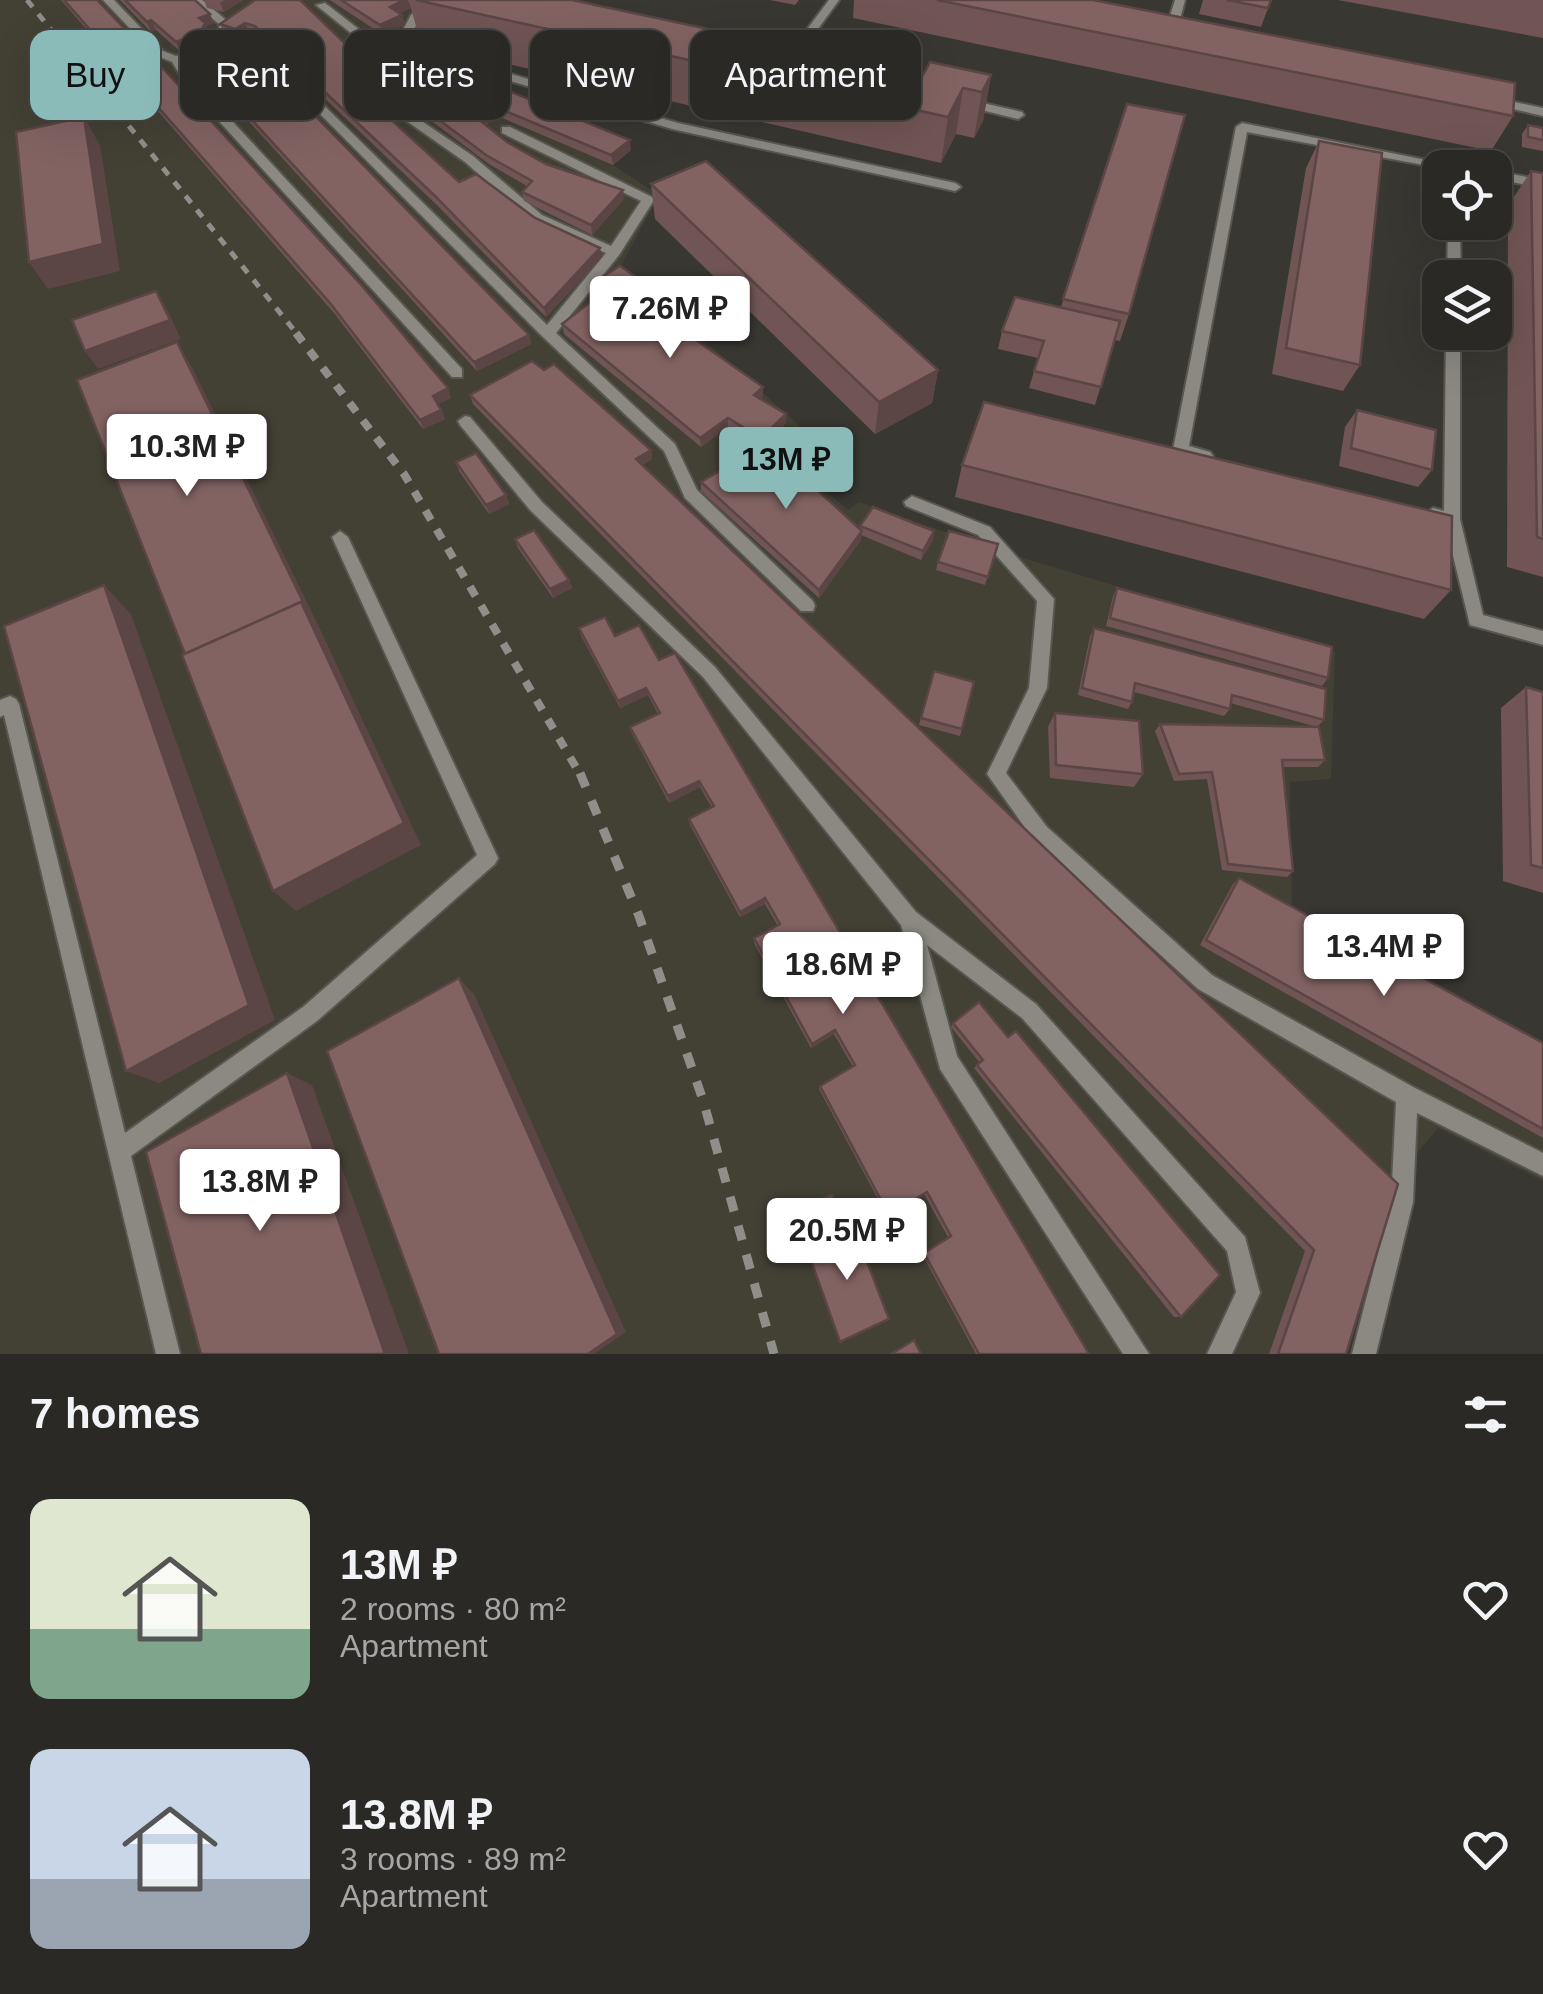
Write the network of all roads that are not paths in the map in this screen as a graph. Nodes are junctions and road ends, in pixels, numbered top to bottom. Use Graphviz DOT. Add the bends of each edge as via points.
graph roads {
  1 [pos="108,0"];
  2 [pos="195,0"];
  3 [pos="433,0"];
  4 [pos="834,0"];
  5 [pos="1180,0"];
  6 [pos="321,5"];
  7 [pos="226,30"];
  8 [pos="353,30"];
  9 [pos="408,30"];
  10 [pos="812,30"];
  11 [pos="1150,31"];
  12 [pos="1170,34"];
  13 [pos="1188,38"];
  14 [pos="180,58"];
  15 [pos="176,60"];
  16 [pos="510,77"];
  17 [pos="941,98"];
  18 [pos="1487,100"];
  19 [pos="324,112"];
  20 [pos="1543,112"];
  21 [pos="1018,115"];
  22 [pos="413,120"];
  23 [pos="506,130"];
  24 [pos="1422,160"];
  25 [pos="1512,178"];
  26 [pos="1543,184"];
  27 [pos="955,187"];
  28 [pos="614,252"];
  29 [pos="548,334"];
  30 [pos="1454,350"];
  31 [pos="458,373"];
  32 [pos="465,421"];
  33 [pos="1220,460"];
  34 [pos="912,502"];
  35 [pos="1414,509"];
  36 [pos="1452,518"];
  37 [pos="340,536"];
  38 [pos="807,606"];
  39 [pos="1543,638"];
  40 [pos="0,708"];
  41 [pos="910,919"];
  42 [pos="1407,1096"];
  43 [pos="117,1152"];
  44 [pos="1543,1165"];
  45 [pos="168,1354"];
  46 [pos="1137,1354"];
  47 [pos="1219,1354"];
  48 [pos="1364,1354"];
  1 -- 15 [label="street" via="159,52"];
  2 -- 7 [label="street" via="232,20"];
  3 -- 9 [label="street"];
  4 -- 10 [label="street"];
  5 -- 12 [label="street"];
  6 -- 8 [label="street"];
  11 -- 12 [label="street"];
  12 -- 13 [label="street"];
  14 -- 15 [label="street"];
  15 -- 31 [label="street"];
  16 -- 27 [label="street" via="676,126"];
  17 -- 21 [label="street"];
  18 -- 20 [label="street"];
  19 -- 29 [label="street"];
  22 -- 28 [label="street" via="538,218"];
  23 -- 28 [label="street" via="648,200"];
  24 -- 33 [label="street" via="1242,126 1181,450"];
  25 -- 26 [label="street"];
  28 -- 29 [label="street"];
  29 -- 38 [label="street" via="670,448 690,494"];
  30 -- 36 [label="street"];
  32 -- 41 [label="street" via="536,506 709,672"];
  34 -- 42 [label="street" via="984,531 1046,600 1038,688 996,774 1040,833 1205,982"];
  35 -- 36 [label="street"];
  36 -- 39 [label="street" via="1476,620"];
  37 -- 43 [label="street" via="488,858 310,1014"];
  40 -- 43 [label="street" via="10,704"];
  41 -- 46 [label="street" via="948,1061"];
  41 -- 47 [label="street" via="1030,1011 1237,1245 1248,1294"];
  42 -- 44 [label="street"];
  42 -- 48 [label="street" via="1402,1202"];
  43 -- 45 [label="street"];
}
